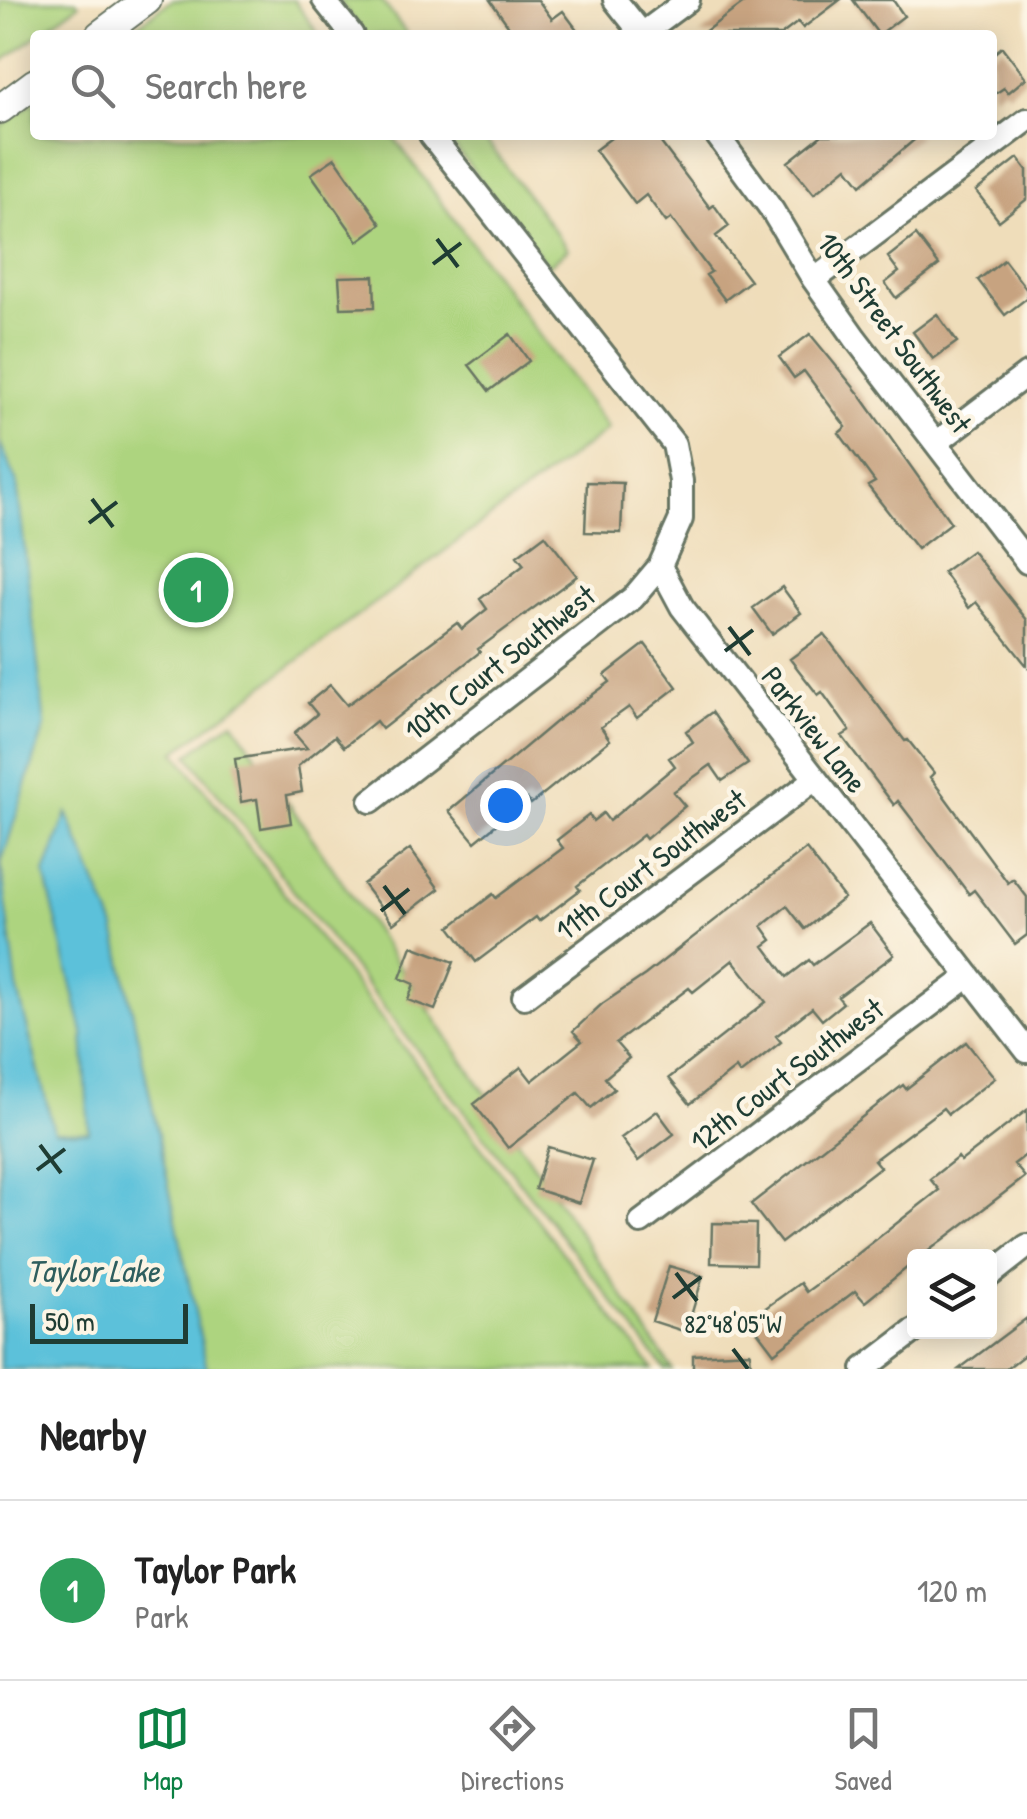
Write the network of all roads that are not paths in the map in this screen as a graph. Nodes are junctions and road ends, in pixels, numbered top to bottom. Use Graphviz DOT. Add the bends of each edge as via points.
graph roads {
  1 [pos="147,0"];
  2 [pos="324,0"];
  3 [pos="615,0"];
  4 [pos="688,0"];
  5 [pos="107,30"];
  6 [pos="348,30"];
  7 [pos="639,30"];
  8 [pos="647,30"];
  9 [pos="30,87"];
  10 [pos="0,109"];
  11 [pos="1027,120"];
  12 [pos="435,140"];
  13 [pos="720,140"];
  14 [pos="814,280"];
  15 [pos="1027,374"];
  16 [pos="936,443"];
  17 [pos="1027,562"];
  18 [pos="660,566"];
  19 [pos="814,780"];
  20 [pos="371,801"];
  21 [pos="969,976"];
  22 [pos="524,997"];
  23 [pos="1027,1052"];
  24 [pos="641,1222"];
  25 [pos="1027,1246"];
  26 [pos="997,1270"];
  27 [pos="907,1336"];
  28 [pos="864,1369"];
  1 -- 5 [label="street"];
  2 -- 6 [label="street"];
  3 -- 7 [label="street"];
  4 -- 8 [label="street"];
  9 -- 10 [label="street"];
  11 -- 14 [label="street"];
  12 -- 18 [label="street" via="674,444 680,519"];
  13 -- 14 [label="street, 10th Street Southwest"];
  14 -- 16 [label="street, 10th Street Southwest"];
  15 -- 16 [label="street"];
  16 -- 17 [label="street, 10th Street Southwest"];
  18 -- 19 [label="street, Parkview Lane" via="682,607"];
  18 -- 20 [label="street, 10th Court Southwest" via="632,598"];
  19 -- 21 [label="street, Parkview Lane"];
  19 -- 22 [label="street, 11th Court Southwest"];
  21 -- 23 [label="street, Parkview Lane"];
  21 -- 24 [label="street, 12th Court Southwest"];
  25 -- 26 [label="street"];
  27 -- 28 [label="street"];
}
